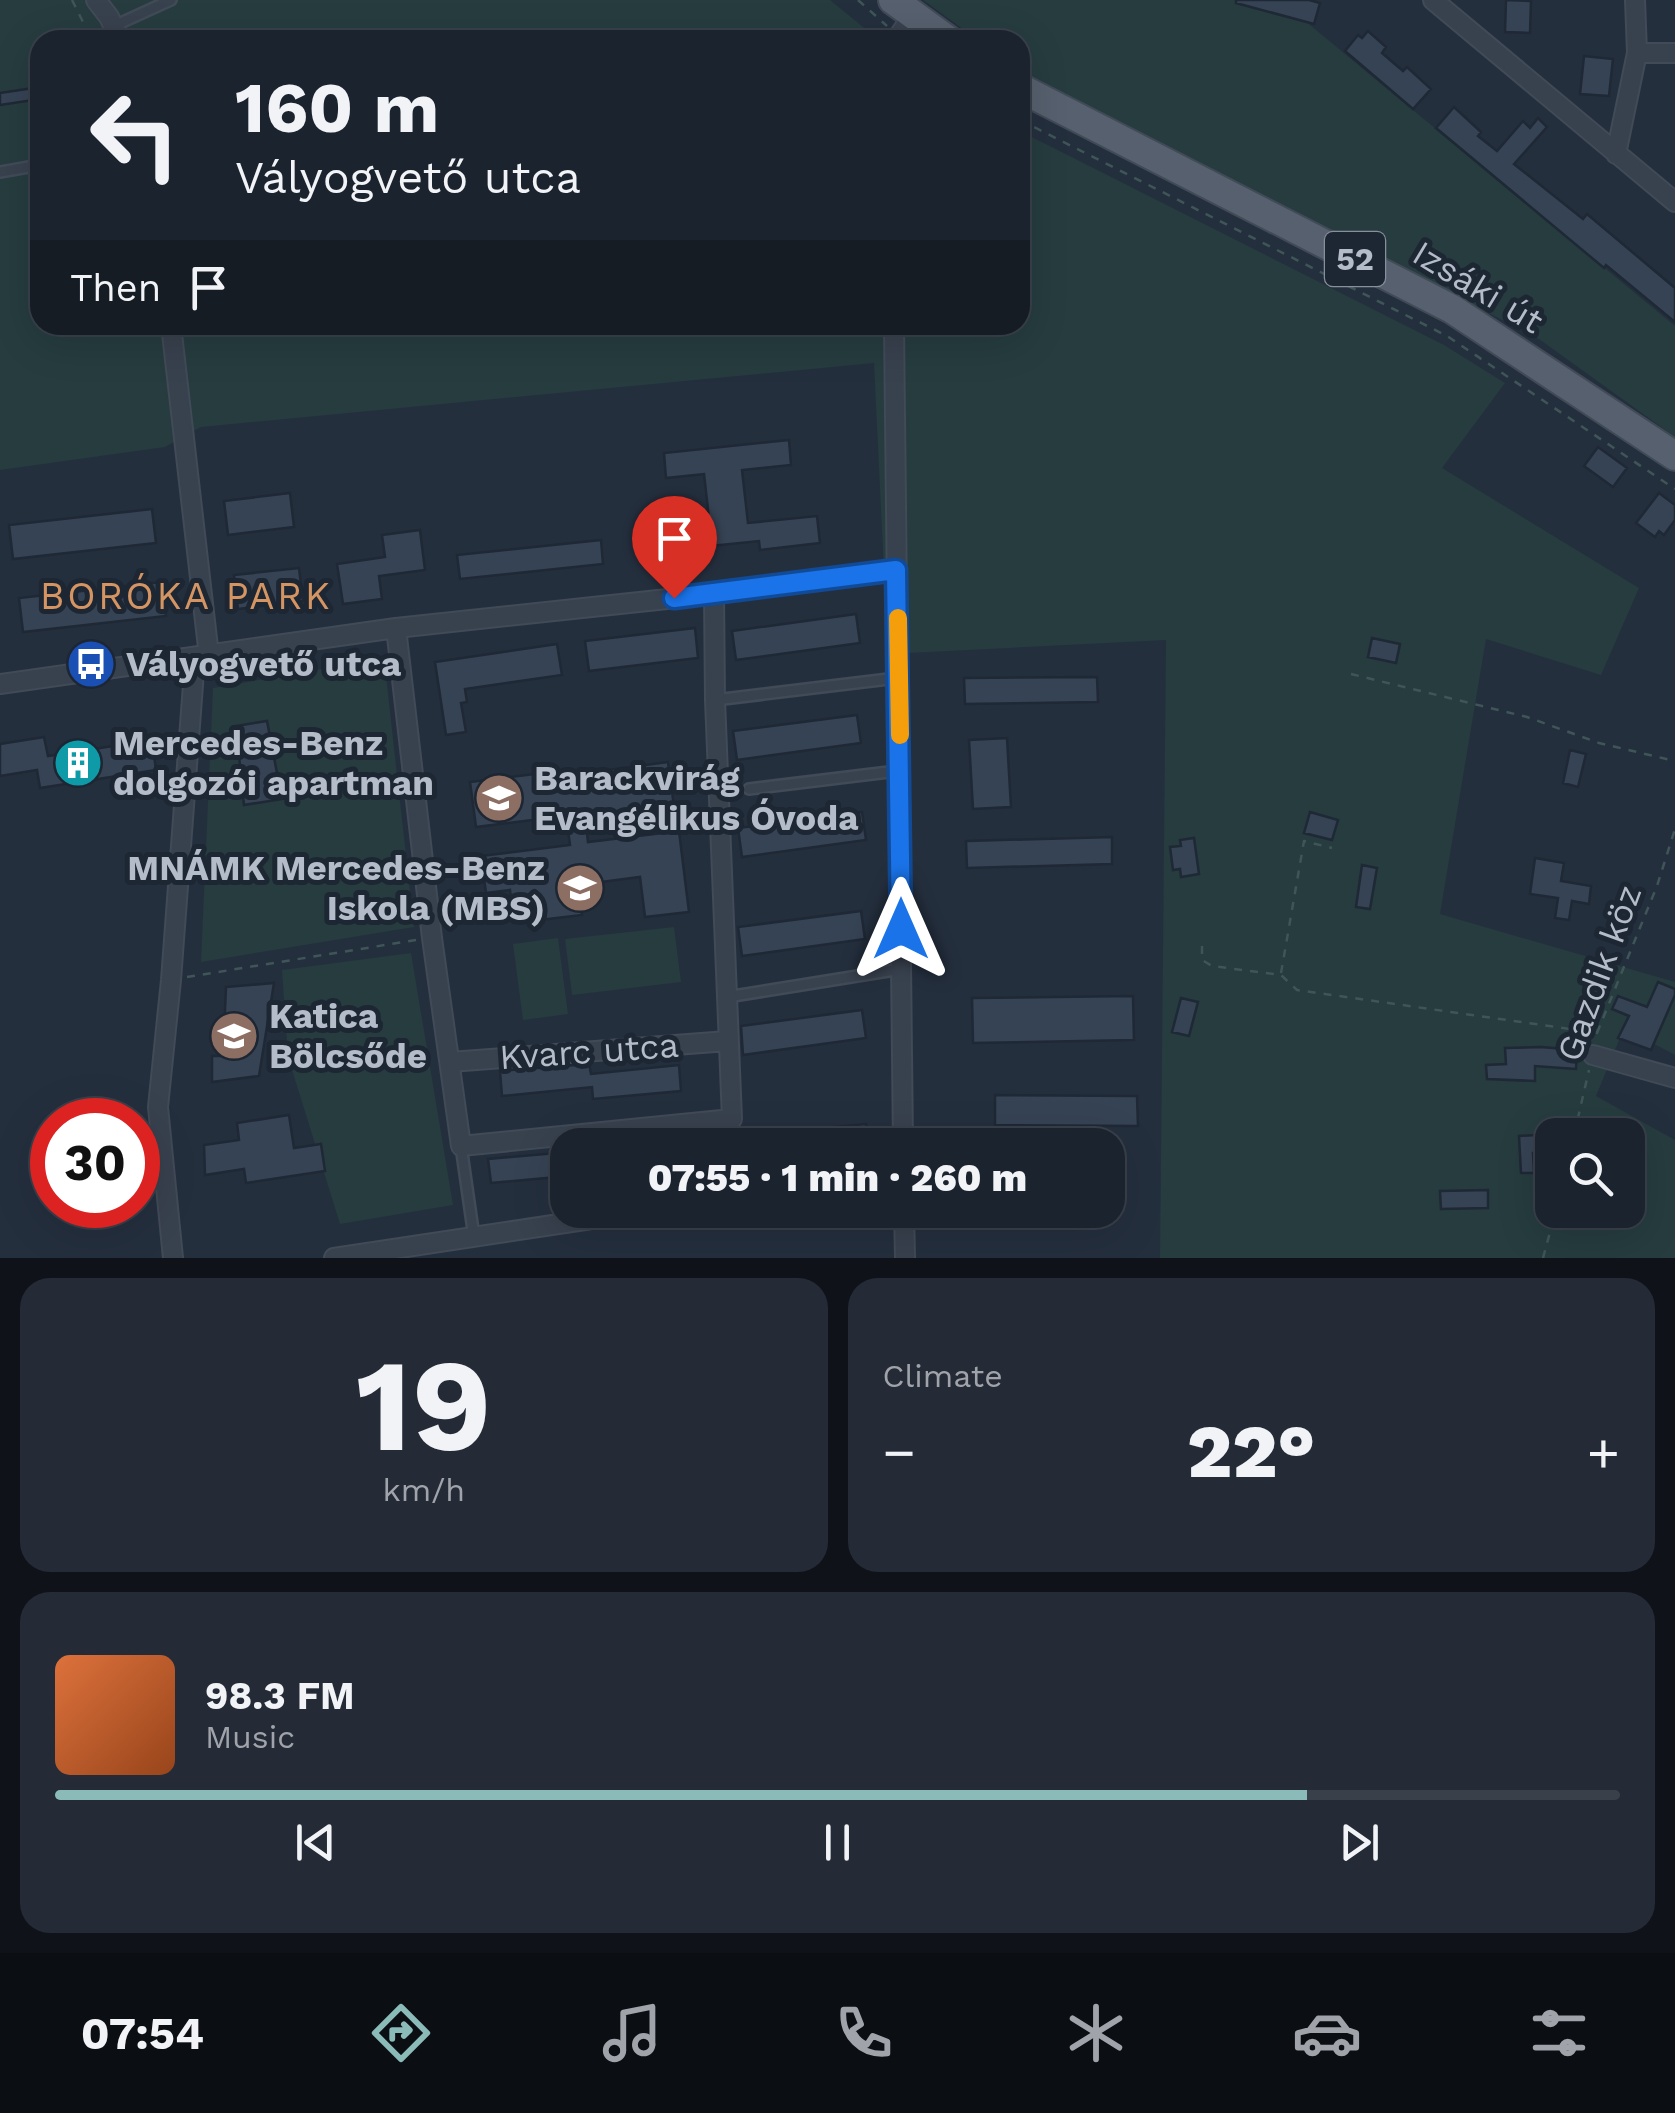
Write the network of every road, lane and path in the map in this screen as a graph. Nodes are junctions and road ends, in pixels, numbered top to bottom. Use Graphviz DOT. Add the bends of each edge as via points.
graph roads {
  1 [pos="72,0"];
  2 [pos="96,0"];
  3 [pos="171,0"];
  4 [pos="858,0"];
  5 [pos="1433,0"];
  6 [pos="1635,0"];
  7 [pos="899,23"];
  8 [pos="87,30"];
  9 [pos="115,30"];
  10 [pos="122,30"];
  11 [pos="1637,53"];
  12 [pos="1675,53"];
  13 [pos="1030,93"];
  14 [pos="1030,125"];
  15 [pos="1616,154"];
  16 [pos="30,168"];
  17 [pos="0,172"];
  18 [pos="1675,202"];
  19 [pos="171,335"];
  20 [pos="894,335"];
  21 [pos="1675,456"];
  22 [pos="1675,489"];
  23 [pos="896,570"];
  24 [pos="714,594"];
  25 [pos="396,628"];
  26 [pos="202,657"];
  27 [pos="1351,674"];
  28 [pos="900,678"];
  29 [pos="0,684"];
  30 [pos="715,700"];
  31 [pos="1675,760"];
  32 [pos="900,770"];
  33 [pos="749,789"];
  34 [pos="1675,829"];
  35 [pos="1332,848"];
  36 [pos="432,938"];
  37 [pos="1202,946"];
  38 [pos="901,969"];
  39 [pos="1280,975"];
  40 [pos="171,980"];
  41 [pos="727,997"];
  42 [pos="1598,1033"];
  43 [pos="728,1041"];
  44 [pos="1593,1055"];
  45 [pos="450,1062"];
  46 [pos="1675,1078"];
  47 [pos="1578,1118"];
  48 [pos="903,1128"];
  49 [pos="461,1146"];
  50 [pos="550,1225"];
  51 [pos="904,1228"];
  52 [pos="1551,1228"];
  53 [pos="474,1237"];
  54 [pos="173,1258"];
  55 [pos="334,1258"];
  56 [pos="905,1258"];
  57 [pos="1543,1258"];
  1 -- 8 [label="path"];
  2 -- 9 [label="street"];
  3 -- 10 [label="lane"];
  4 -- 7 [label="path"];
  5 -- 15 [label="street"];
  6 -- 11 [label="street"];
  11 -- 12 [label="street"];
  11 -- 15 [label="street"];
  13 -- 21 [label="main road, Izsáki út / 52" via="1452,309"];
  14 -- 22 [label="path" via="1447,336"];
  15 -- 18 [label="street"];
  16 -- 17 [label="lane"];
  19 -- 26 [label="street"];
  20 -- 23 [label="street"];
  23 -- 24 [label="street"];
  23 -- 28 [label="street"];
  24 -- 25 [label="street"];
  24 -- 30 [label="street"];
  25 -- 26 [label="street"];
  25 -- 36 [label="street, Kvarc utca"];
  26 -- 29 [label="street"];
  26 -- 40 [label="street"];
  27 -- 31 [label="path"];
  28 -- 30 [label="lane"];
  28 -- 32 [label="street"];
  30 -- 41 [label="street"];
  32 -- 33 [label="lane"];
  32 -- 38 [label="street"];
  34 -- 42 [label="path, Gazdik köz"];
  35 -- 39 [label="path" via="1304,841"];
  36 -- 40 [label="path"];
  36 -- 45 [label="street, Kvarc utca"];
  37 -- 39 [label="path" via="1202,960 1212,966"];
  38 -- 41 [label="lane"];
  38 -- 48 [label="street"];
  39 -- 42 [label="path" via="1297,990"];
  40 -- 54 [label="street" via="158,1107"];
  41 -- 43 [label="street"];
  42 -- 44 [label="path, Gazdik köz"];
  43 -- 45 [label="street, Kvarc utca"];
  43 -- 49 [label="street" via="732,1119"];
  44 -- 46 [label="street"];
  44 -- 47 [label="path, Gazdik köz"];
  45 -- 49 [label="street, Kvarc utca"];
  49 -- 53 [label="lane"];
  50 -- 53 [label="street"];
  51 -- 56 [label="street"];
  52 -- 57 [label="path"];
  53 -- 55 [label="street"];
}
